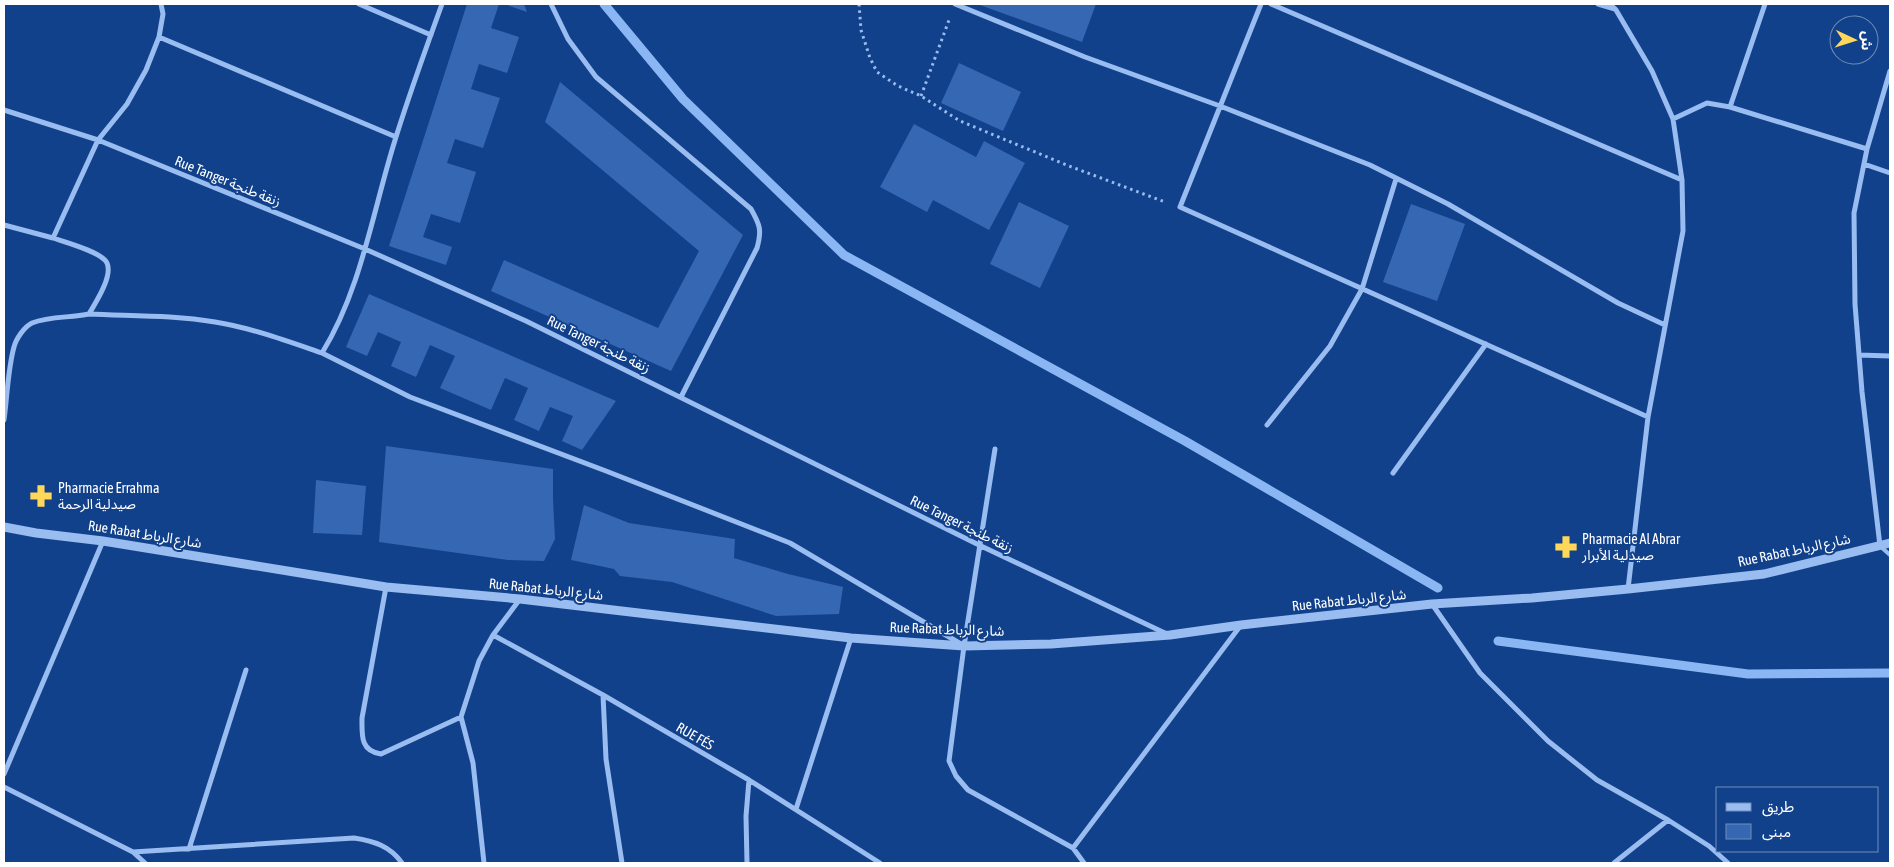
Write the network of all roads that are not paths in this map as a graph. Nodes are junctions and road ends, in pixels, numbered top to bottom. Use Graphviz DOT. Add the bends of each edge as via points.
graph roads {
  1 [pos="161,4"];
  2 [pos="359,4"];
  3 [pos="442,4"];
  4 [pos="551,4"];
  5 [pos="955,4"];
  6 [pos="1261,4"];
  7 [pos="1271,4"];
  8 [pos="1598,4"];
  9 [pos="1610,4"];
  10 [pos="1765,4"];
  11 [pos="1616,10"];
  12 [pos="431,35"];
  13 [pos="159,37"];
  14 [pos="1890,71"];
  15 [pos="1220,106"];
  16 [pos="1730,107"];
  17 [pos="4,110"];
  18 [pos="1672,119"];
  19 [pos="396,137"];
  20 [pos="98,140"];
  21 [pos="1867,150"];
  22 [pos="1864,164"];
  23 [pos="1890,173"];
  24 [pos="1396,179"];
  25 [pos="1682,180"];
  26 [pos="4,225"];
  27 [pos="53,238"];
  28 [pos="365,249"];
  29 [pos="1362,289"];
  30 [pos="89,314"];
  31 [pos="1665,325"];
  32 [pos="1486,344"];
  33 [pos="322,353"];
  34 [pos="1859,356"];
  35 [pos="1890,356"];
  36 [pos="5,396"];
  37 [pos="681,397"];
  38 [pos="1648,417"];
  39 [pos="4,420"];
  40 [pos="1267,425"];
  41 [pos="996,450"];
  42 [pos="1392,472"];
  43 [pos="4,527"];
  44 [pos="103,541"];
  45 [pos="1890,543"];
  46 [pos="981,546"];
  47 [pos="1880,546"];
  48 [pos="1890,555"];
  49 [pos="386,586"];
  50 [pos="1628,589"];
  51 [pos="520,599"];
  52 [pos="1432,604"];
  53 [pos="1241,625"];
  54 [pos="493,635"];
  55 [pos="1170,635"];
  56 [pos="851,638"];
  57 [pos="964,646"];
  58 [pos="246,670"];
  59 [pos="603,695"];
  60 [pos="461,717"];
  61 [pos="4,774"];
  62 [pos="749,780"];
  63 [pos="4,787"];
  64 [pos="796,809"];
  65 [pos="1668,820"];
  66 [pos="1073,848"];
  67 [pos="188,849"];
  68 [pos="133,852"];
  69 [pos="145,863"];
  70 [pos="402,863"];
  71 [pos="484,863"];
  72 [pos="622,863"];
  73 [pos="747,863"];
  74 [pos="880,863"];
  75 [pos="1084,863"];
  76 [pos="1614,863"];
  77 [pos="1728,863"];
  1 -- 13 [label="street" via="163,14"];
  2 -- 12 [label="street"];
  3 -- 12 [label="street"];
  4 -- 37 [label="street" via="568,39 596,76 751,209 759,223 757,248"];
  5 -- 15 [label="street" via="1085,57"];
  6 -- 15 [label="street"];
  7 -- 25 [label="street"];
  8 -- 11 [label="street"];
  9 -- 11 [label="street"];
  10 -- 16 [label="street"];
  11 -- 18 [label="street" via="1652,71"];
  12 -- 19 [label="street"];
  13 -- 19 [label="street"];
  13 -- 20 [label="street" via="128,104"];
  14 -- 21 [label="street"];
  15 -- 24 [label="street" via="1370,165"];
  15 -- 29 [label="street" via="1180,207"];
  16 -- 18 [label="street" via="1707,103"];
  16 -- 21 [label="street"];
  17 -- 20 [label="street, Rue Tanger زنقة طنجة"];
  18 -- 25 [label="street"];
  19 -- 28 [label="street"];
  20 -- 27 [label="street"];
  20 -- 28 [label="street, Rue Tanger زنقة طنجة"];
  21 -- 22 [label="street"];
  22 -- 23 [label="street"];
  22 -- 34 [label="street" via="1854,213"];
  24 -- 29 [label="street"];
  24 -- 31 [label="street" via="1448,204 1618,303"];
  25 -- 31 [label="street" via="1683,232"];
  26 -- 27 [label="street"];
  27 -- 30 [label="street" via="100,255 107,262 108,272 102,292"];
  28 -- 33 [label="street" via="337,328"];
  28 -- 37 [label="street, Rue Tanger زنقة طنجة" via="526,321"];
  29 -- 32 [label="street"];
  29 -- 40 [label="street" via="1330,346"];
  30 -- 33 [label="street" via="216,322"];
  30 -- 36 [label="street" via="50,318 30,324 14,346"];
  31 -- 38 [label="street"];
  32 -- 38 [label="street"];
  32 -- 42 [label="street"];
  33 -- 57 [label="street" via="410,397 790,543"];
  34 -- 35 [label="street"];
  34 -- 47 [label="street"];
  36 -- 39 [label="street"];
  37 -- 46 [label="street, Rue Tanger زنقة طنجة"];
  38 -- 50 [label="street"];
  41 -- 46 [label="street"];
  43 -- 44 [label="street, Rue Rabat شارع الرباط"];
  44 -- 49 [label="street, Rue Rabat شارع الرباط"];
  44 -- 61 [label="street"];
  45 -- 47 [label="street, Rue Rabat شارع الرباط"];
  46 -- 55 [label="street, Rue Tanger زنقة طنجة"];
  46 -- 57 [label="street"];
  47 -- 48 [label="lane"];
  47 -- 50 [label="street, Rue Rabat شارع الرباط" via="1764,574"];
  49 -- 51 [label="street, Rue Rabat شارع الرباط"];
  49 -- 60 [label="street" via="362,718 365,746 372,753 381,754"];
  50 -- 52 [label="street, Rue Rabat شارع الرباط"];
  51 -- 54 [label="street"];
  51 -- 56 [label="street, Rue Rabat شارع الرباط"];
  52 -- 53 [label="street, Rue Rabat شارع الرباط"];
  52 -- 65 [label="street" via="1480,673 1548,741 1597,780"];
  53 -- 55 [label="street, Rue Rabat شارع الرباط"];
  53 -- 66 [label="street"];
  54 -- 59 [label="street, RUE FÉS"];
  54 -- 60 [label="street" via="479,661"];
  55 -- 57 [label="street, Rue Rabat شارع الرباط" via="1052,644"];
  56 -- 57 [label="street, Rue Rabat شارع الرباط"];
  56 -- 64 [label="street"];
  57 -- 66 [label="street" via="950,749 950,761 956,776 968,790"];
  58 -- 67 [label="street"];
  59 -- 62 [label="street, RUE FÉS"];
  59 -- 72 [label="street" via="606,759"];
  60 -- 71 [label="street" via="474,763"];
  62 -- 64 [label="street, RUE FÉS"];
  62 -- 73 [label="street"];
  63 -- 68 [label="street"];
  64 -- 74 [label="street, RUE FÉS"];
  65 -- 76 [label="street"];
  65 -- 77 [label="street" via="1709,846"];
  66 -- 75 [label="street"];
  67 -- 68 [label="street"];
  67 -- 70 [label="street" via="354,838 385,846"];
  68 -- 69 [label="street"];
}
